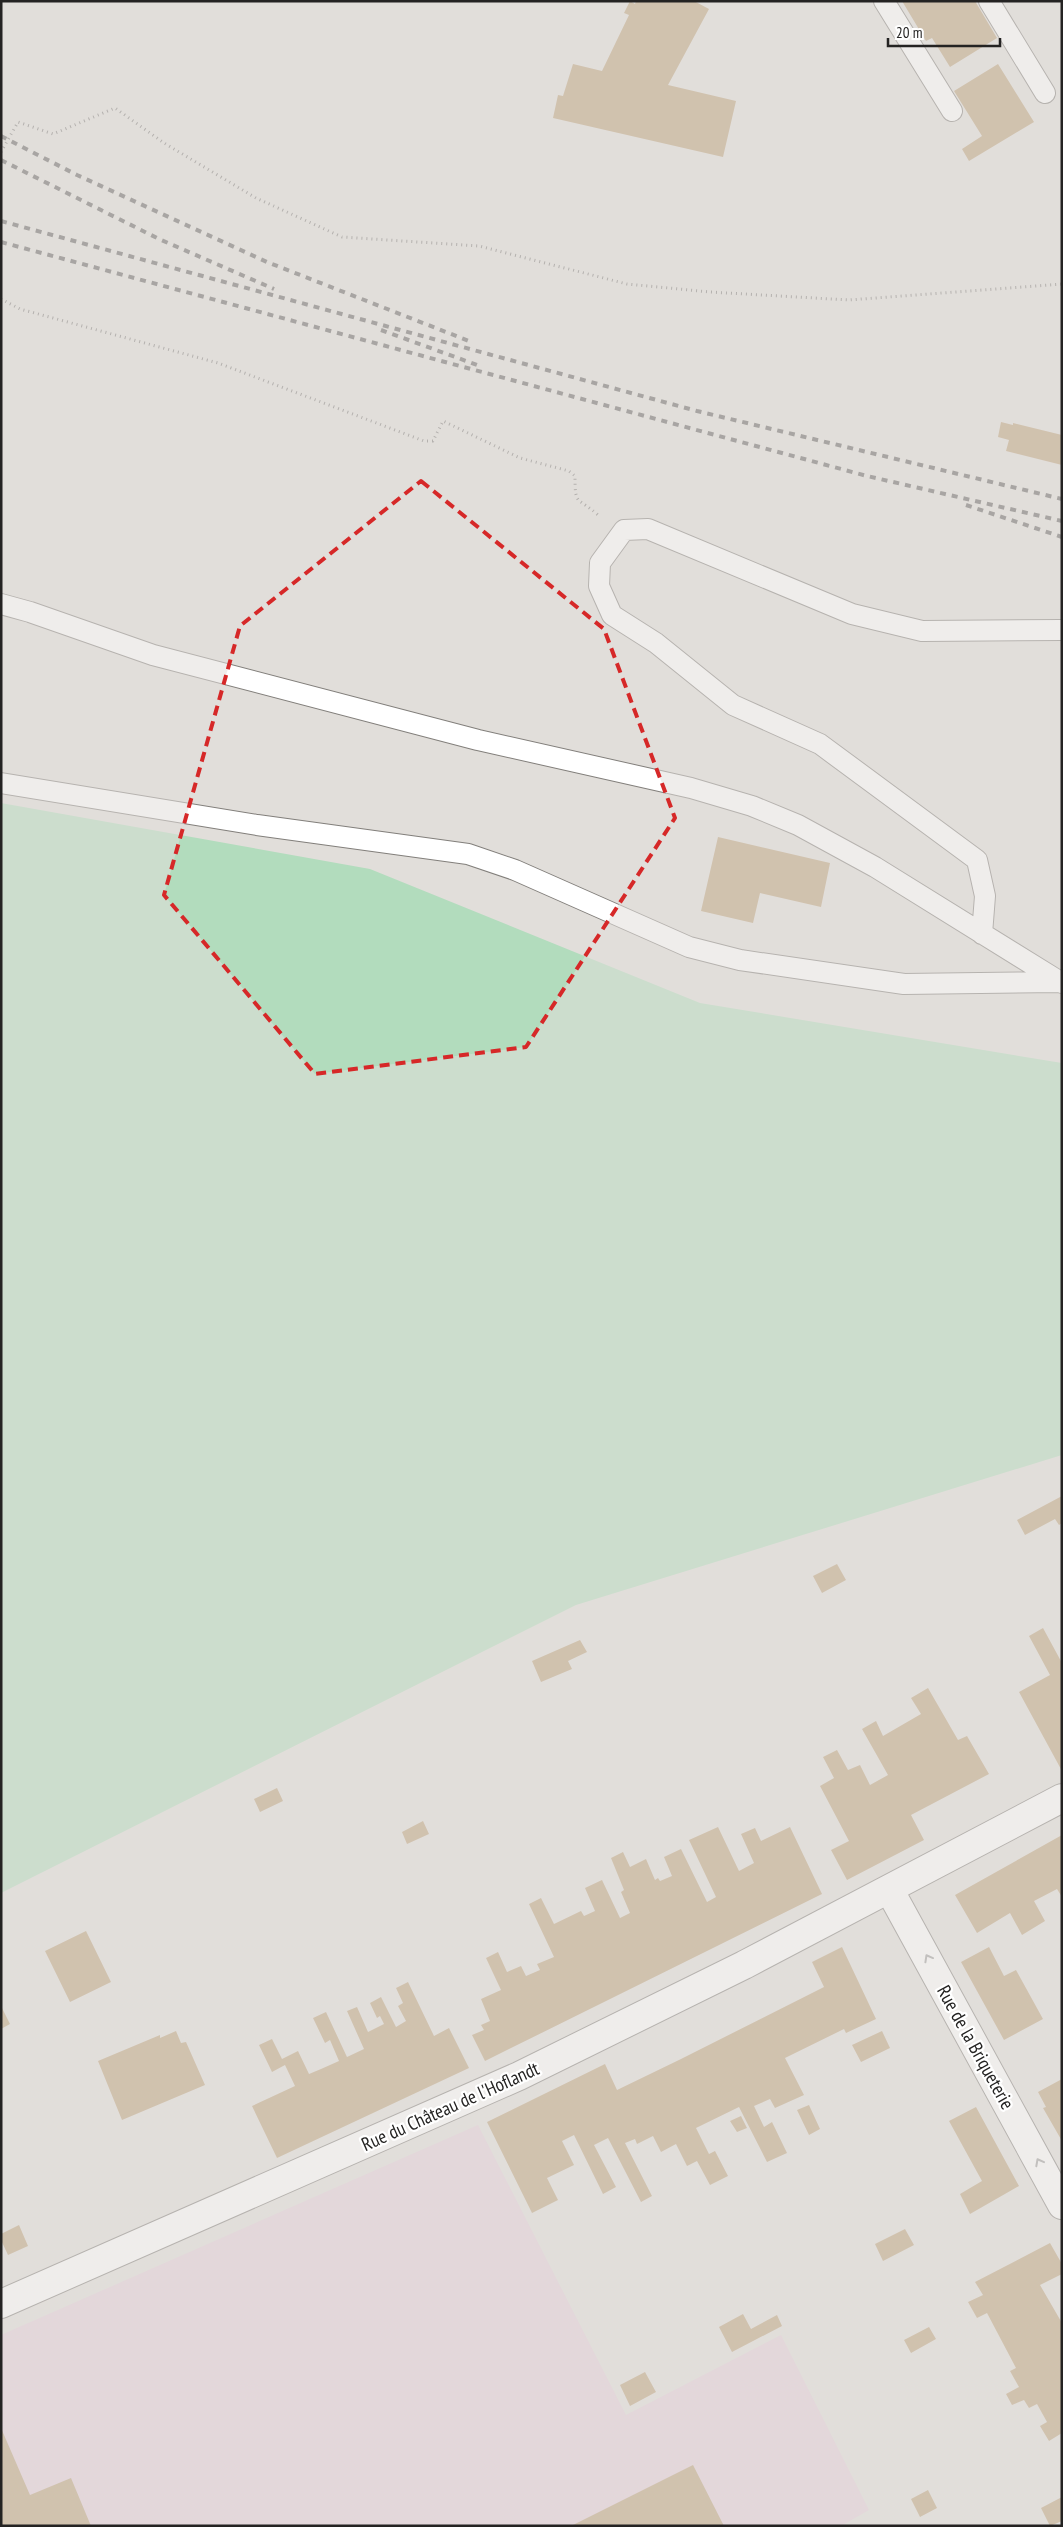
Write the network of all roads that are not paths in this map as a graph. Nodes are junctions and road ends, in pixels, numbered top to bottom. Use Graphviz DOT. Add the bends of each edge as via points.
graph roads {
  1 [pos="884,1"];
  2 [pos="989,1"];
  3 [pos="1045,93"];
  4 [pos="952,111"];
  5 [pos="1,604"];
  6 [pos="1062,630"];
  7 [pos="1,783"];
  8 [pos="982,934"];
  9 [pos="1060,982"];
  10 [pos="1062,1798"];
  11 [pos="889,1889"];
  12 [pos="1062,2205"];
  13 [pos="1,2304"];
  1 -- 4 [label="lane"];
  2 -- 3 [label="lane"];
  5 -- 8 [label="lane" via="153,655 460,736 691,788 752,806 798,825 851,854"];
  6 -- 8 [label="lane" via="922,631 852,614 648,529 624,530 600,563 599,586 612,615 656,643 733,705 820,744 977,860 985,896"];
  7 -- 9 [label="lane" via="257,825 468,854 515,870 689,947 740,960 904,984"];
  8 -- 9 [label="lane"];
  10 -- 11 [label="street, Rue du Château de l'Hoflandt"];
  12 -- 11 [label="street, Rue de la Briqueterie, one-way"];
  11 -- 13 [label="street, Rue du Château de l'Hoflandt" via="735,1970 519,2076"];
}
